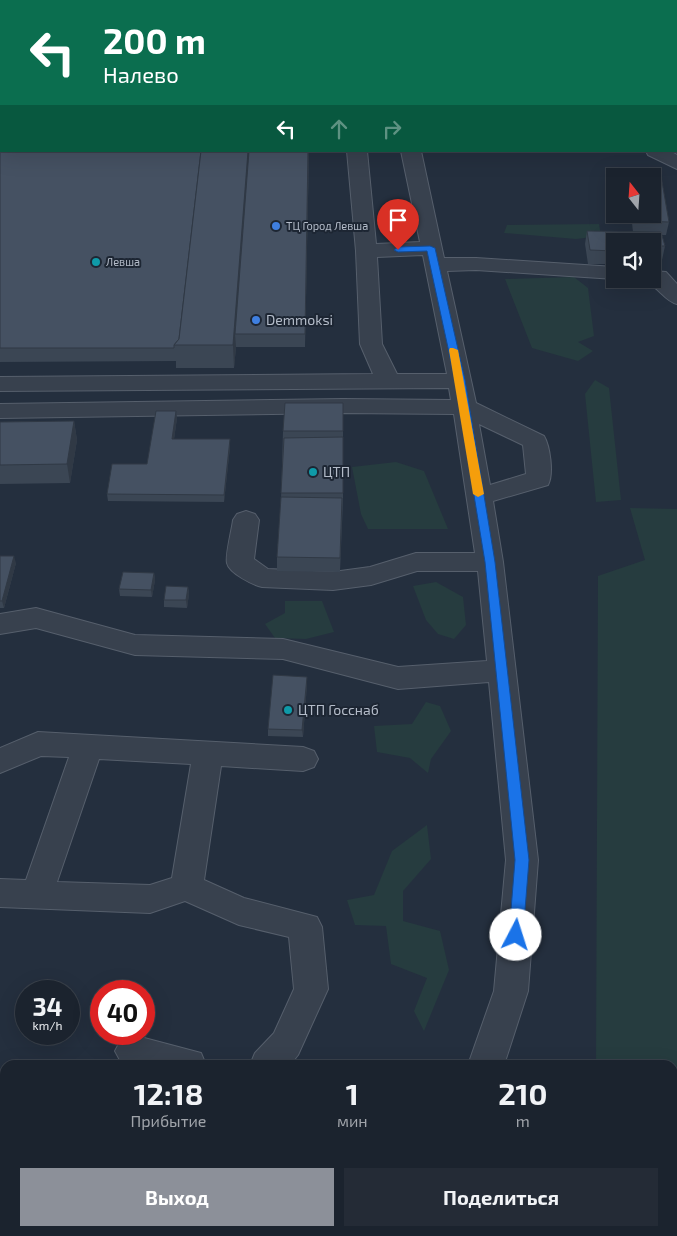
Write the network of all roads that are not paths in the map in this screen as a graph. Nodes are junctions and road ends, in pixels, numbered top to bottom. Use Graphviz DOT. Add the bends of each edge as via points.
graph roads {
  1 [pos="357,152"];
  2 [pos="411,152"];
  3 [pos="657,152"];
  4 [pos="677,163"];
  5 [pos="366,251"];
  6 [pos="432,257"];
  7 [pos="606,272"];
  8 [pos="661,280"];
  9 [pos="677,297"];
  10 [pos="460,380"];
  11 [pos="388,381"];
  12 [pos="0,384"];
  13 [pos="464,407"];
  14 [pos="0,410"];
  15 [pos="479,496"];
  16 [pos="246,520"];
  17 [pos="490,562"];
  18 [pos="0,624"];
  19 [pos="502,672"];
  20 [pos="88,747"];
  21 [pos="208,754"];
  22 [pos="303,759"];
  23 [pos="0,761"];
  24 [pos="187,888"];
  25 [pos="0,893"];
  26 [pos="37,894"];
  27 [pos="133,1051"];
  28 [pos="168,1060"];
  29 [pos="272,1060"];
  30 [pos="488,1060"];
  1 -- 5 [label="street"];
  2 -- 6 [label="street"];
  3 -- 4 [label="street"];
  5 -- 6 [label="street"];
  5 -- 11 [label="street" via="371,344"];
  6 -- 7 [label="street" via="476,264"];
  6 -- 10 [label="street"];
  8 -- 9 [label="street"];
  10 -- 11 [label="street"];
  10 -- 13 [label="street"];
  11 -- 12 [label="street"];
  13 -- 14 [label="street"];
  13 -- 15 [label="street"];
  13 -- 15 [label="street" via="535,441 539,479"];
  15 -- 17 [label="street"];
  16 -- 17 [label="street" via="240,563 262,578 333,581 371,576 416,562"];
  17 -- 19 [label="street"];
  18 -- 19 [label="street" via="36,618 135,645 283,649 398,678"];
  19 -- 30 [label="street" via="522,860 511,991"];
  20 -- 21 [label="street"];
  20 -- 23 [label="street" via="38,744"];
  20 -- 26 [label="street"];
  21 -- 22 [label="street"];
  21 -- 24 [label="street"];
  24 -- 26 [label="street" via="150,899"];
  24 -- 29 [label="street" via="239,912 305,928 311,988 286,1044"];
  25 -- 26 [label="street"];
  27 -- 28 [label="street"];
}
